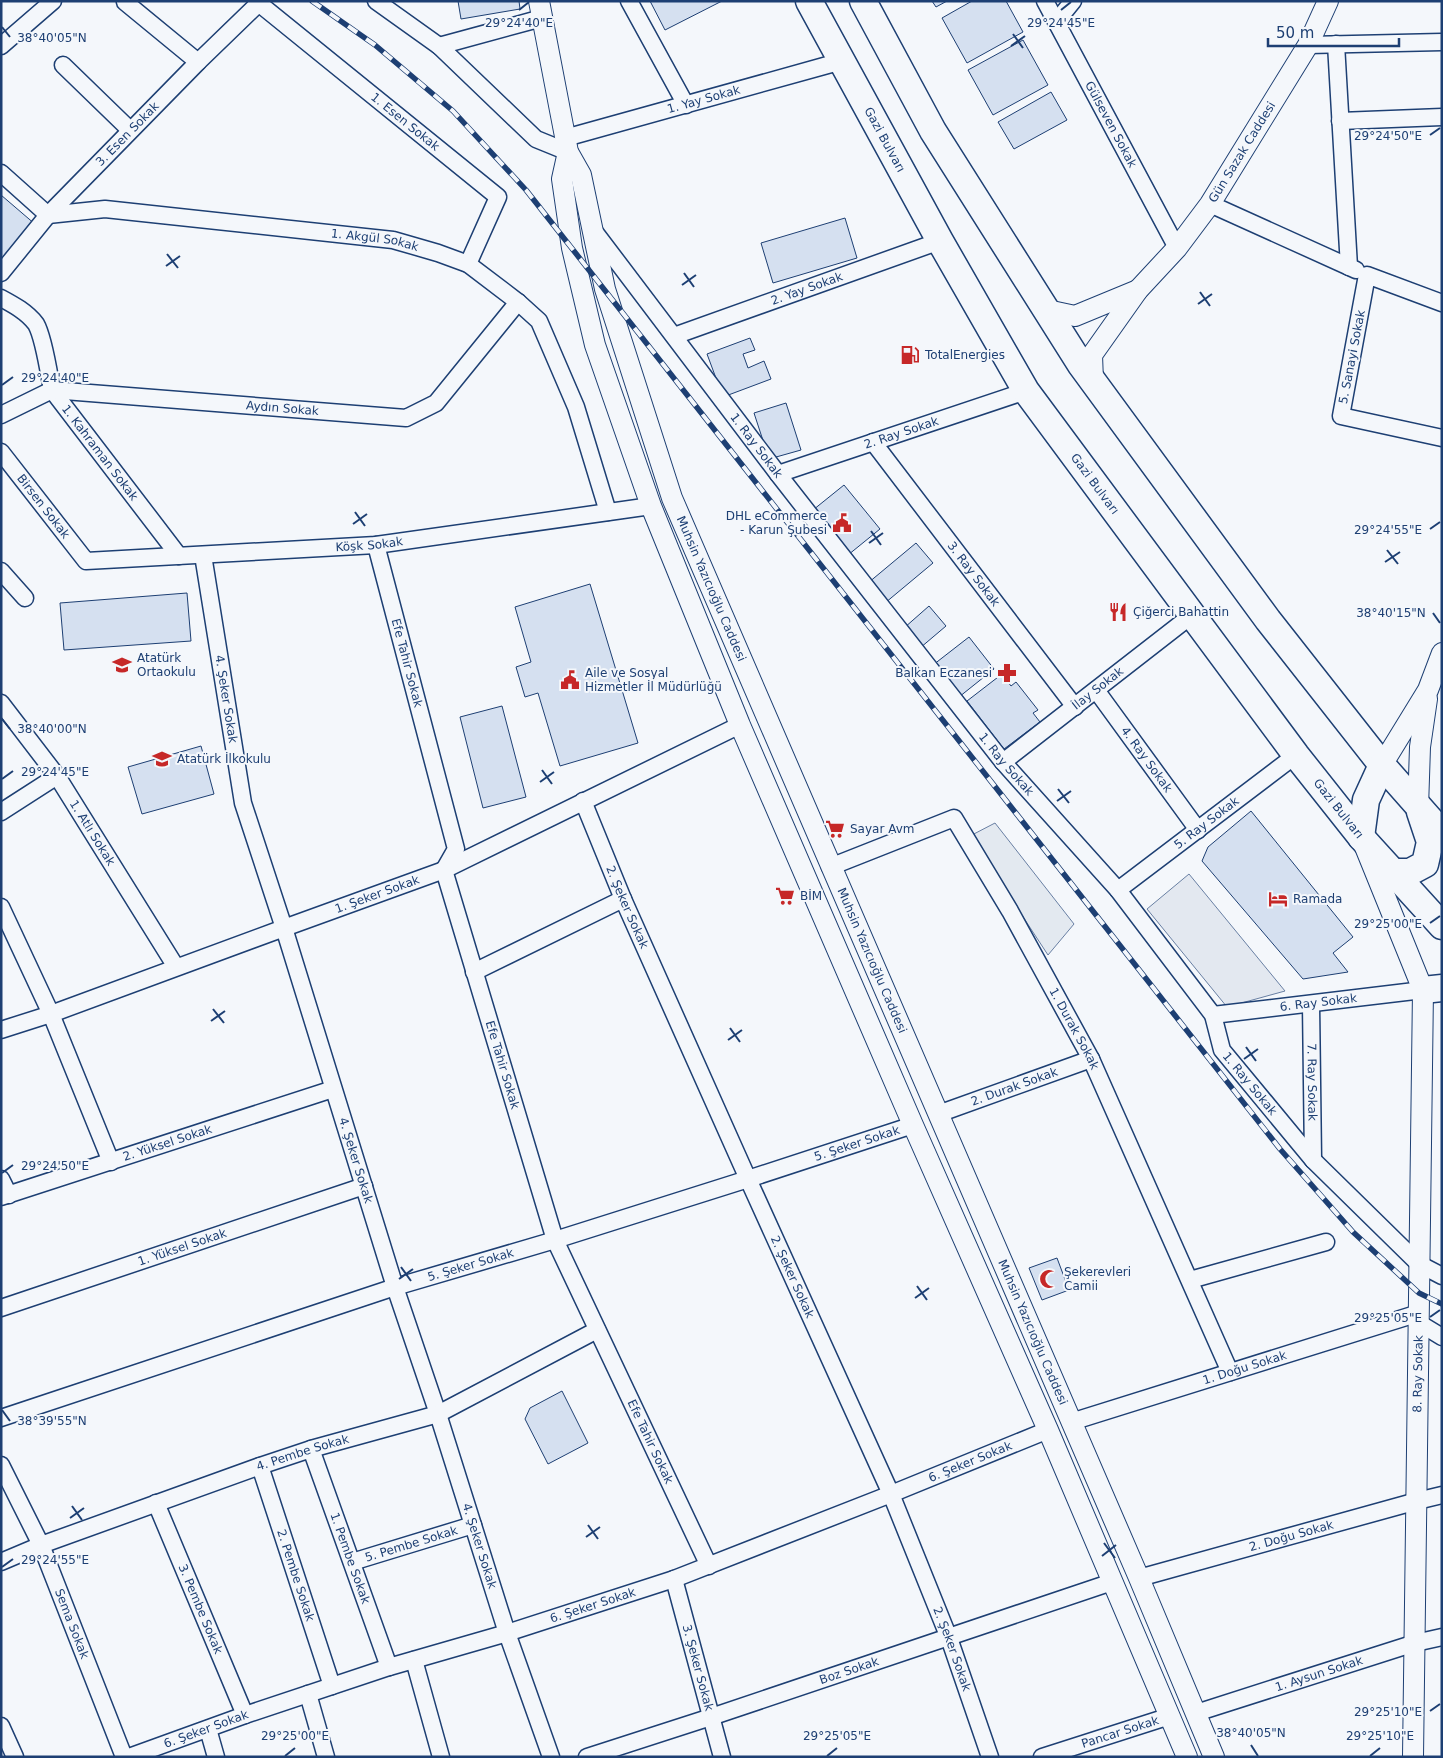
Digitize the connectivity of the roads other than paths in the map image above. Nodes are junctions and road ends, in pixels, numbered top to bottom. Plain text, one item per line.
1 (53, 1) edge
2 (376, 1) edge
3 (629, 1) edge
4 (809, 1) edge
5 (863, 1) edge
6 (1045, 1) edge
7 (1073, 1) edge
8 (1328, 1) edge
9 (125, 2) edge
10 (258, 2) edge
11 (540, 10) edge
12 (1056, 22) junction
13 (1442, 42) edge
14 (1336, 44) junction
15 (1308, 45) junction
16 (1, 46) edge
17 (439, 46) junction
18 (198, 62) junction
19 (842, 62) junction
20 (63, 65) dead end
21 (686, 105) junction
22 (1442, 117) edge
23 (1340, 121) junction
24 (130, 130) junction
25 (566, 145) junction
26 (1, 173) edge
27 (1210, 204) junction
28 (48, 215) junction
29 (591, 227) junction
30 (940, 241) junction
31 (1176, 248) junction
32 (468, 264) junction
33 (1349, 267) junction
34 (1, 273) edge
35 (1368, 275) junction
36 (1138, 290) junction
37 (1, 298) edge
38 (518, 302) junction
39 (1442, 303) edge
40 (1047, 310) junction
41 (674, 336) junction
42 (1092, 381) junction
43 (52, 390) junction
44 (1026, 391) junction
45 (1, 414) edge
46 (1442, 438) edge
47 (873, 442) junction
48 (1, 452) edge
49 (778, 474) junction
50 (672, 498) junction
51 (651, 506) junction
52 (608, 512) junction
53 (376, 545) junction
54 (203, 555) junction
55 (179, 556) junction
56 (86, 561) joint
57 (1, 571) edge
58 (25, 598) dead end
59 (1192, 615) junction
60 (1442, 653) edge
61 (1096, 690) junction
62 (1428, 690) junction
63 (1, 703) edge
64 (1075, 707) junction
65 (740, 725) junction
66 (1296, 755) junction
67 (1003, 762) junction
68 (1382, 766) junction
69 (57, 776) junction
70 (583, 802) junction
71 (1418, 808) junction
72 (1, 812) edge
73 (1198, 830) junction
74 (1442, 833) edge
75 (1361, 837) junction
76 (830, 867) junction
77 (444, 870) junction
78 (1392, 872) junction
79 (1118, 890) junction
80 (623, 899) junction
81 (1, 907) edge
82 (1442, 926) edge
83 (284, 928) junction
84 (176, 967) junction
85 (474, 972) junction
86 (1432, 989) edge
87 (1311, 1004) junction
88 (52, 1014) junction
89 (1214, 1015) junction
90 (1, 1030) edge
91 (1092, 1059) junction
92 (334, 1090) junction
93 (938, 1114) junction
94 (913, 1125) junction
95 (1313, 1160) junction
96 (111, 1162) junction
97 (1, 1179) edge
98 (748, 1179) junction
99 (364, 1186) junction
100 (5, 1196) edge
101 (555, 1240) junction
102 (1326, 1242) dead end
103 (1420, 1264) junction
104 (1442, 1276) edge
105 (1190, 1280) junction
106 (395, 1287) junction
107 (1, 1308) edge
108 (1419, 1318) junction
109 (597, 1330) junction
110 (1442, 1336) edge
111 (1230, 1372) junction
112 (438, 1414) junction
113 (1, 1418) edge
114 (1071, 1422) junction
115 (1048, 1430) junction
116 (311, 1449) junction
117 (1, 1466) edge
118 (260, 1466) junction
119 (891, 1494) junction
120 (1442, 1495) edge
121 (1416, 1501) junction
122 (156, 1503) junction
123 (473, 1525) junction
124 (41, 1545) junction
125 (1, 1562) edge
126 (352, 1562) junction
127 (709, 1566) junction
128 (1139, 1578) junction
129 (674, 1579) junction
130 (1112, 1582) junction
131 (507, 1633) junction
132 (1442, 1637) edge
133 (949, 1638) junction
134 (1415, 1643) junction
135 (414, 1660) junction
136 (389, 1667) junction
137 (332, 1686) junction
138 (308, 1694) junction
139 (1196, 1713) junction
140 (245, 1715) junction
141 (1170, 1716) junction
142 (711, 1717) junction
143 (1, 1726) edge
144 (208, 1729) junction
145 (15, 1757) edge
146 (124, 1757) edge
147 (129, 1757) edge
148 (216, 1757) edge
149 (326, 1757) edge
150 (442, 1757) edge
151 (551, 1757) edge
152 (587, 1757) edge
153 (722, 1757) edge
154 (990, 1757) edge
155 (1042, 1757) edge
156 (1188, 1757) edge
157 (1214, 1757) edge
158 (1414, 1757) edge

1 - 16 street
2 - 17 street
3 - 21 street
4 - 19 highway, Gazi Bulvarı
5 - 40 highway
6 - 12 street, Gülseven Sokak
7 - 12 street
8 - 15 street, Gün Sazak Caddesi
9 - 18 street
10 - 18 street, 3. Esen Sokak
10 - 32 street, 1. Esen Sokak
11 - 17 street
11 - 25 street, Muhsin Yazıcıoğlu Caddesi
12 - 31 street, Gülseven Sokak
13 - 14 street
14 - 15 street
14 - 23 street
15 - 27 street, Gün Sazak Caddesi
17 - 25 street
18 - 24 street, 3. Esen Sokak
19 - 21 street, 1. Yay Sokak
19 - 30 highway, Gazi Bulvarı
20 - 24 street
21 - 25 street, 1. Yay Sokak
22 - 23 street
23 - 33 street
24 - 28 street, 3. Esen Sokak
25 - 29 street, Muhsin Yazıcıoğlu Caddesi
25 - 51 street, Muhsin Yazıcıoğlu Caddesi
26 - 28 street
27 - 31 street, Gün Sazak Caddesi
27 - 33 street
28 - 32 street, 1. Akgül Sokak
28 - 34 street, 3. Esen Sokak
29 - 41 street, 1. Ray Sokak
29 - 50 street, Muhsin Yazıcıoğlu Caddesi
30 - 41 street, 2. Yay Sokak
30 - 44 highway, Gazi Bulvarı
31 - 36 street, Gün Sazak Caddesi
32 - 38 street, 1. Akgül Sokak
33 - 35 street
35 - 39 street
35 - 46 street, 5. Sanayi Sokak
36 - 40 street
36 - 42 street, Gün Sazak Caddesi
37 - 43 street, 1. Kahraman Sokak
38 - 43 street, Aydın Sokak
38 - 52 street, 1. Akgül Sokak
40 - 42 highway
41 - 49 street, 1. Ray Sokak
42 - 68 highway
43 - 45 street, Aydın Sokak
43 - 55 street, 1. Kahraman Sokak
44 - 47 street, 2. Ray Sokak
44 - 59 highway, Gazi Bulvarı
47 - 49 street, 2. Ray Sokak
47 - 64 street, 3. Ray Sokak
48 - 56 street, Birsen Sokak
49 - 67 street, 1. Ray Sokak
50 - 51 street
50 - 76 street, Muhsin Yazıcıoğlu Caddesi
51 - 52 street, Köşk Sokak
51 - 65 street, Muhsin Yazıcıoğlu Caddesi
52 - 53 street, Köşk Sokak
53 - 54 street, Köşk Sokak
53 - 77 street, Efe Tahir Sokak
54 - 55 street, Köşk Sokak
54 - 83 street, 4. Şeker Sokak
55 - 56 street, Köşk Sokak
57 - 58 street
59 - 61 street, İlay Sokak
59 - 66 highway, Gazi Bulvarı
60 - 62 street
61 - 64 street, İlay Sokak
61 - 73 street, 4. Ray Sokak
62 - 68 street
62 - 71 street
63 - 69 street, 1. Atlı Sokak
64 - 67 street, İlay Sokak
65 - 70 street, 1. Şeker Sokak
65 - 94 street, Muhsin Yazıcıoğlu Caddesi
66 - 73 street, 5. Ray Sokak
66 - 75 highway, Gazi Bulvarı
67 - 79 street, 1. Ray Sokak
68 - 71 highway
68 - 75 highway
69 - 72 street
69 - 84 street, 1. Atlı Sokak
70 - 77 street, 1. Şeker Sokak
70 - 80 street, 2. Şeker Sokak
71 - 74 highway
71 - 78 highway
73 - 79 street, 5. Ray Sokak
75 - 78 highway, Gazi Bulvarı
75 - 86 street
76 - 91 street, 1. Durak Sokak
76 - 93 street, Muhsin Yazıcıoğlu Caddesi
77 - 83 street, 1. Şeker Sokak
77 - 85 street, Efe Tahir Sokak
78 - 82 highway, Gazi Bulvarı
79 - 89 street, 1. Ray Sokak
80 - 85 street
80 - 98 street, 2. Şeker Sokak
81 - 88 street
83 - 84 street, 1. Şeker Sokak
83 - 92 street, 4. Şeker Sokak
84 - 88 street, 1. Şeker Sokak
85 - 101 street, Efe Tahir Sokak
86 - 87 street, 6. Ray Sokak
86 - 103 street, 8. Ray Sokak
87 - 89 street, 6. Ray Sokak
87 - 95 street, 7. Ray Sokak
88 - 90 street, 1. Şeker Sokak
88 - 96 street
89 - 95 street, 1. Ray Sokak
91 - 93 street, 2. Durak Sokak
91 - 105 street, 1. Durak Sokak
92 - 96 street, 2. Yüksel Sokak
92 - 99 street, 4. Şeker Sokak
93 - 114 street, Muhsin Yazıcıoğlu Caddesi
94 - 98 street, 5. Şeker Sokak
94 - 115 street, Muhsin Yazıcıoğlu Caddesi
95 - 103 street, 1. Ray Sokak
96 - 100 street, 2. Yüksel Sokak
97 - 100 street
98 - 101 street, 5. Şeker Sokak
98 - 119 street, 2. Şeker Sokak
99 - 106 street, 4. Şeker Sokak
99 - 107 street, 1. Yüksel Sokak
101 - 106 street, 5. Şeker Sokak
101 - 109 street, Efe Tahir Sokak
102 - 105 street
103 - 104 street, 1. Ray Sokak
103 - 108 street, 8. Ray Sokak
105 - 111 street, 1. Durak Sokak
106 - 112 street, 4. Şeker Sokak
106 - 113 street, 5. Şeker Sokak
108 - 110 street
108 - 111 street, 1. Doğu Sokak
108 - 121 street, 8. Ray Sokak
109 - 112 street, 4. Pembe Sokak
109 - 127 street, Efe Tahir Sokak
111 - 114 street, 1. Doğu Sokak
112 - 116 street, 4. Pembe Sokak
112 - 123 street, 4. Şeker Sokak
114 - 115 street
114 - 128 street, Muhsin Yazıcıoğlu Caddesi
115 - 119 street, 6. Şeker Sokak
115 - 130 street, Muhsin Yazıcıoğlu Caddesi
116 - 118 street, 4. Pembe Sokak
116 - 126 street, 1. Pembe Sokak
117 - 124 street, Sema Sokak
118 - 122 street, 4. Pembe Sokak
118 - 137 street, 2. Pembe Sokak
119 - 127 street, 6. Şeker Sokak
119 - 133 street, 2. Şeker Sokak
120 - 121 street, 2. Doğu Sokak
121 - 128 street, 2. Doğu Sokak
121 - 134 street, 8. Ray Sokak
122 - 124 street, 4. Pembe Sokak
122 - 140 street, 3. Pembe Sokak
123 - 126 street, 5. Pembe Sokak
123 - 131 street, 4. Şeker Sokak
124 - 125 street, 4. Pembe Sokak
124 - 146 street, Sema Sokak
126 - 136 street, 1. Pembe Sokak
127 - 129 street, 6. Şeker Sokak
128 - 139 street, Muhsin Yazıcıoğlu Caddesi
129 - 131 street, 6. Şeker Sokak
129 - 142 street, 3. Şeker Sokak
130 - 133 street, Boz Sokak
130 - 141 street, Muhsin Yazıcıoğlu Caddesi
131 - 135 street, 6. Şeker Sokak
131 - 151 street, 4. Şeker Sokak
132 - 134 street, 1. Aysun Sokak
133 - 142 street, Boz Sokak
133 - 154 street, 2. Şeker Sokak
134 - 139 street, 1. Aysun Sokak
134 - 158 street, 8. Ray Sokak
135 - 136 street, 6. Şeker Sokak
135 - 150 street
136 - 137 street, 6. Şeker Sokak
137 - 138 street, 6. Şeker Sokak
138 - 140 street, 6. Şeker Sokak
138 - 149 street
139 - 157 street, Muhsin Yazıcıoğlu Caddesi
140 - 144 street, 6. Şeker Sokak
141 - 155 street, Pancar Sokak
141 - 156 street, Muhsin Yazıcıoğlu Caddesi
142 - 152 street, Boz Sokak
142 - 153 street, 3. Şeker Sokak
143 - 145 street
144 - 147 street, 6. Şeker Sokak
144 - 148 street

